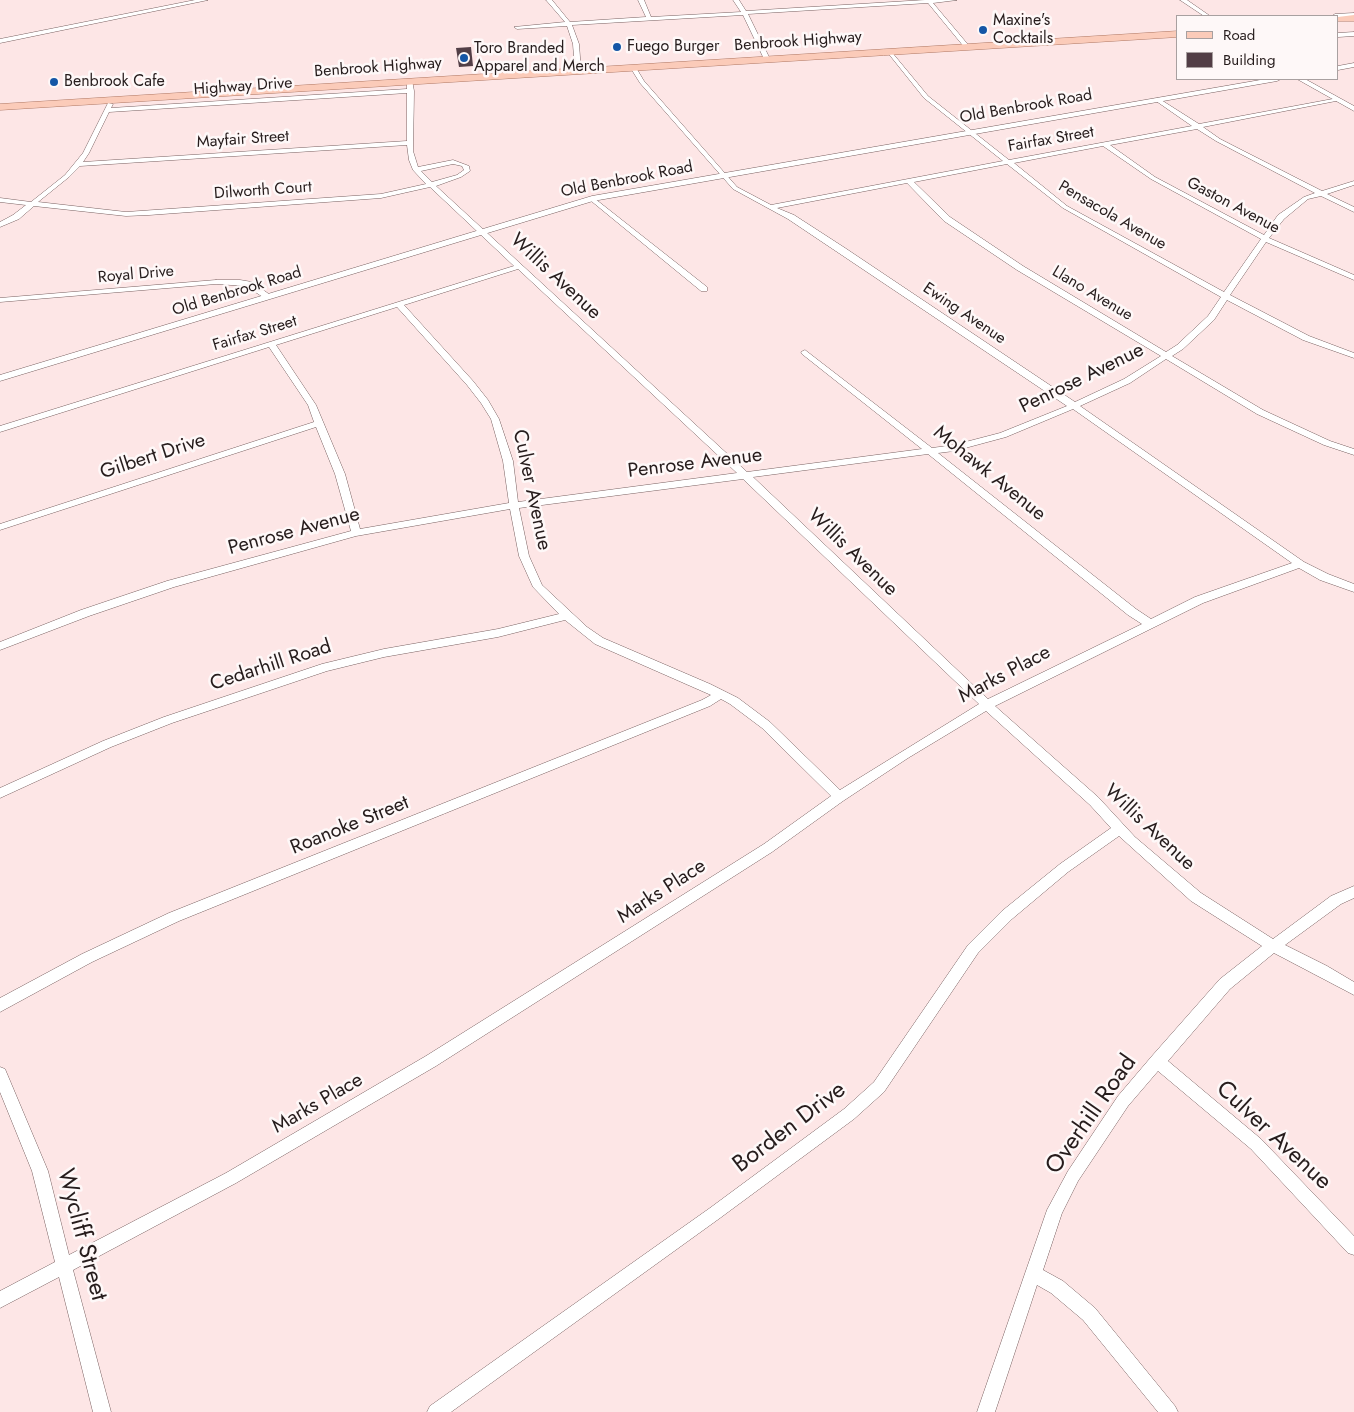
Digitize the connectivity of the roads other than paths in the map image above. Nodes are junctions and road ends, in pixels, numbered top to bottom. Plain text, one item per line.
1 (205, 0) edge
2 (550, 0) edge
3 (641, 0) edge
4 (736, 0) edge
5 (834, 0) edge
6 (954, 0) edge
7 (1183, 0) edge
8 (929, 1) edge
9 (838, 8) junction
10 (745, 13) junction
11 (1205, 15) edge
12 (1339, 16) edge
13 (1354, 16) edge
14 (649, 19) junction
15 (1339, 19) edge
16 (569, 24) junction
17 (1354, 26) edge
18 (518, 27) dead end
19 (1339, 27) edge
20 (1176, 34) edge
21 (1354, 34) edge
22 (1339, 35) edge
23 (0, 42) edge
24 (967, 47) junction
25 (890, 52) junction
26 (767, 59) junction
27 (1354, 65) edge
28 (633, 68) junction
29 (1339, 68) edge
30 (578, 71) junction
31 (1271, 80) edge
32 (1302, 80) edge
33 (410, 86) junction
34 (112, 100) junction
35 (1158, 100) junction
36 (1338, 100) junction
37 (0, 107) edge
38 (1354, 109) edge
39 (107, 110) junction
40 (1198, 128) junction
41 (970, 132) junction
42 (410, 143) junction
43 (1106, 145) junction
44 (1007, 163) junction
45 (78, 164) junction
46 (416, 170) junction
47 (724, 176) junction
48 (908, 180) junction
49 (1354, 183) edge
50 (431, 185) junction
51 (1319, 193) junction
52 (0, 200) edge
53 (592, 200) junction
54 (31, 204) junction
55 (769, 207) junction
56 (1354, 210) edge
57 (0, 225) edge
58 (482, 234) junction
59 (1266, 239) junction
60 (518, 266) junction
61 (1354, 278) edge
62 (704, 289) dead end
63 (1226, 296) junction
64 (269, 298) junction
65 (0, 300) edge
66 (398, 304) junction
67 (270, 344) junction
68 (805, 352) dead end
69 (1167, 356) junction
70 (1354, 356) edge
71 (0, 378) edge
72 (1074, 406) junction
73 (319, 423) junction
74 (0, 429) edge
75 (931, 451) junction
76 (1354, 452) edge
77 (746, 476) junction
78 (514, 505) junction
79 (0, 528) edge
80 (356, 533) junction
81 (1300, 564) junction
82 (1354, 588) edge
83 (566, 616) junction
84 (1150, 624) junction
85 (0, 646) edge
86 (721, 694) junction
87 (988, 706) junction
88 (0, 793) edge
89 (838, 797) junction
90 (1120, 829) junction
91 (1354, 892) edge
92 (1272, 946) junction
93 (1354, 989) edge
94 (0, 1005) edge
95 (1157, 1061) junction
96 (0, 1074) edge
97 (1354, 1247) edge
98 (65, 1265) junction
99 (1034, 1274) junction
100 (0, 1300) edge
101 (102, 1412) edge
102 (436, 1412) edge
103 (986, 1412) edge
104 (1169, 1412) edge

1 - 23 street
2 - 16 street
3 - 14 street
4 - 10 street
5 - 9 street
6 - 8 street
7 - 11 street
8 - 9 street
8 - 24 street
9 - 10 street
10 - 14 street
10 - 26 street
12 - 13 street
13 - 15 main road
14 - 16 street
16 - 18 street
16 - 30 street
17 - 19 main road
20 - 24 main road, Benbrook Highway
21 - 22 street
24 - 25 main road, Benbrook Highway
25 - 26 main road, Benbrook Highway
25 - 41 street, Pensacola Avenue
26 - 28 main road, Benbrook Highway
27 - 29 street
28 - 30 main road, Benbrook Highway
28 - 47 street, Ewing Avenue
30 - 33 main road, Benbrook Highway
31 - 35 street, Old Benbrook Road
32 - 36 street
33 - 34 main road, Benbrook Highway
33 - 39 street, Highway Drive
33 - 42 street
34 - 37 main road, Benbrook Highway
34 - 39 street
35 - 40 street
35 - 41 street, Old Benbrook Road
36 - 38 street
36 - 40 street, Fairfax Street
39 - 45 street
40 - 43 street, Fairfax Street
40 - 51 street
41 - 44 street, Pensacola Avenue
41 - 47 street, Old Benbrook Road
42 - 45 street, Mayfair Street
42 - 46 street
43 - 44 street, Fairfax Street
43 - 59 street, Gaston Avenue
44 - 48 street, Fairfax Street
44 - 63 street, Pensacola Avenue
45 - 54 street
46 - 50 street, Willis Avenue
46 - 50 street, Dilworth Court
47 - 53 street, Old Benbrook Road
47 - 55 street, Ewing Avenue
48 - 55 street, Fairfax Street
48 - 69 street, Llano Avenue
49 - 51 street, Penrose Avenue
50 - 54 street, Dilworth Court
50 - 58 street, Willis Avenue
51 - 56 street
51 - 59 street, Penrose Avenue
52 - 54 street, Dilworth Court
53 - 58 street, Old Benbrook Road
53 - 62 street
54 - 57 street
55 - 72 street, Ewing Avenue
58 - 60 street, Willis Avenue
58 - 64 street, Old Benbrook Road
59 - 61 street, Gaston Avenue
59 - 63 street, Penrose Avenue
60 - 66 street, Fairfax Street
60 - 77 street, Willis Avenue
63 - 69 street, Penrose Avenue
63 - 70 street, Pensacola Avenue
64 - 65 street, Royal Drive
64 - 71 street, Old Benbrook Road
66 - 67 street, Fairfax Street
66 - 78 street, Culver Avenue
67 - 73 street
67 - 74 street, Fairfax Street
68 - 75 street, Mohawk Avenue
69 - 72 street, Penrose Avenue
69 - 76 street, Llano Avenue
72 - 75 street, Penrose Avenue
72 - 81 street, Ewing Avenue
73 - 79 street, Gilbert Drive
73 - 80 street
75 - 77 street, Penrose Avenue
75 - 84 street, Mohawk Avenue
77 - 78 street, Penrose Avenue
77 - 87 street, Willis Avenue
78 - 80 street, Penrose Avenue
78 - 83 street, Culver Avenue
80 - 85 street, Penrose Avenue
81 - 82 street
81 - 84 street, Marks Place
83 - 86 street, Culver Avenue
83 - 88 street, Cedarhill Road
84 - 87 street, Marks Place
86 - 89 street, Culver Avenue
86 - 94 street, Roanoke Street
87 - 89 street, Marks Place
87 - 90 street, Willis Avenue
89 - 98 street, Marks Place
90 - 92 street, Willis Avenue
90 - 102 street, Borden Drive
91 - 92 street, Overhill Road
92 - 93 street, Willis Avenue
92 - 95 street, Overhill Road
95 - 97 street, Culver Avenue
95 - 99 street, Overhill Road
96 - 98 street, Wycliff Street
98 - 100 street, Marks Place
98 - 101 street, Wycliff Street
99 - 103 street, Overhill Road
99 - 104 street

